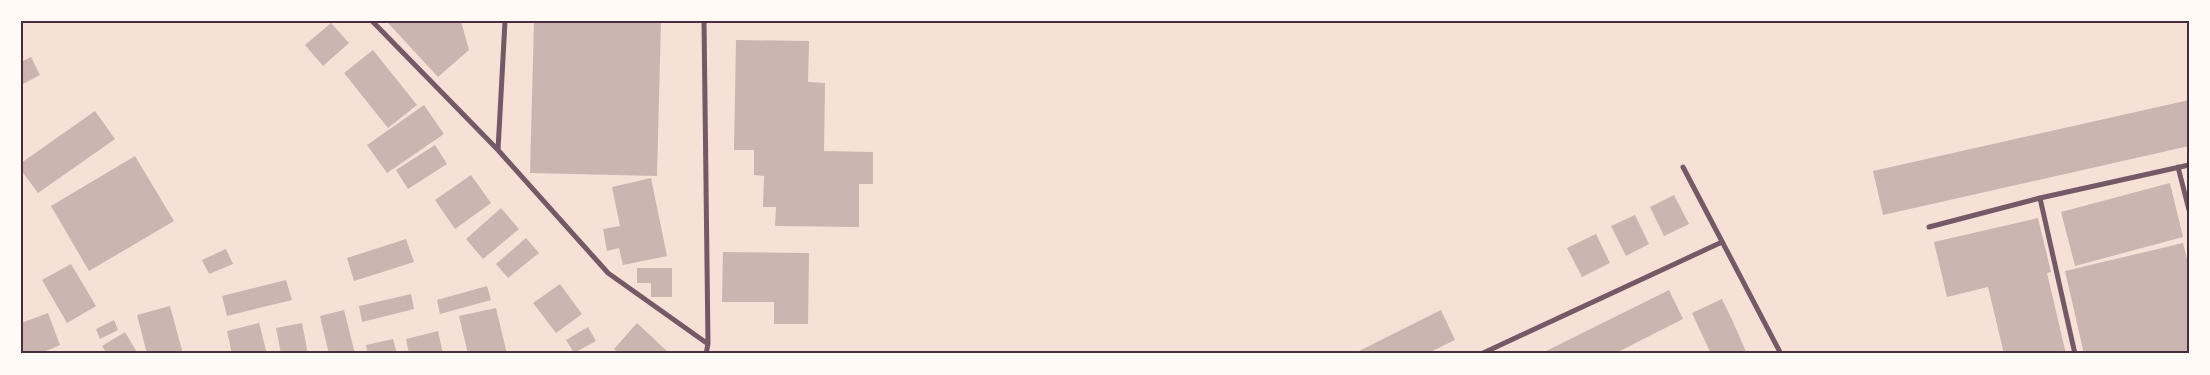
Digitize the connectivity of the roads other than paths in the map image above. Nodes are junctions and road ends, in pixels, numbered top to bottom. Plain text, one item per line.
1 (372, 21) edge
2 (505, 21) edge
3 (704, 21) edge
4 (498, 150) junction
5 (2189, 165) edge
6 (1683, 167) dead end
7 (2178, 167) junction
8 (2040, 198) junction
9 (2189, 210) edge
10 (1929, 228) dead end
11 (1722, 242) junction
12 (708, 344) junction
13 (706, 354) edge
14 (1481, 354) edge
15 (1781, 354) edge
16 (2075, 354) edge

1 - 4 street
2 - 4 street
3 - 12 street
4 - 12 street
5 - 7 street
6 - 11 street
7 - 8 street
7 - 9 street
8 - 10 street
8 - 16 street
11 - 14 street
11 - 15 street
12 - 13 street

